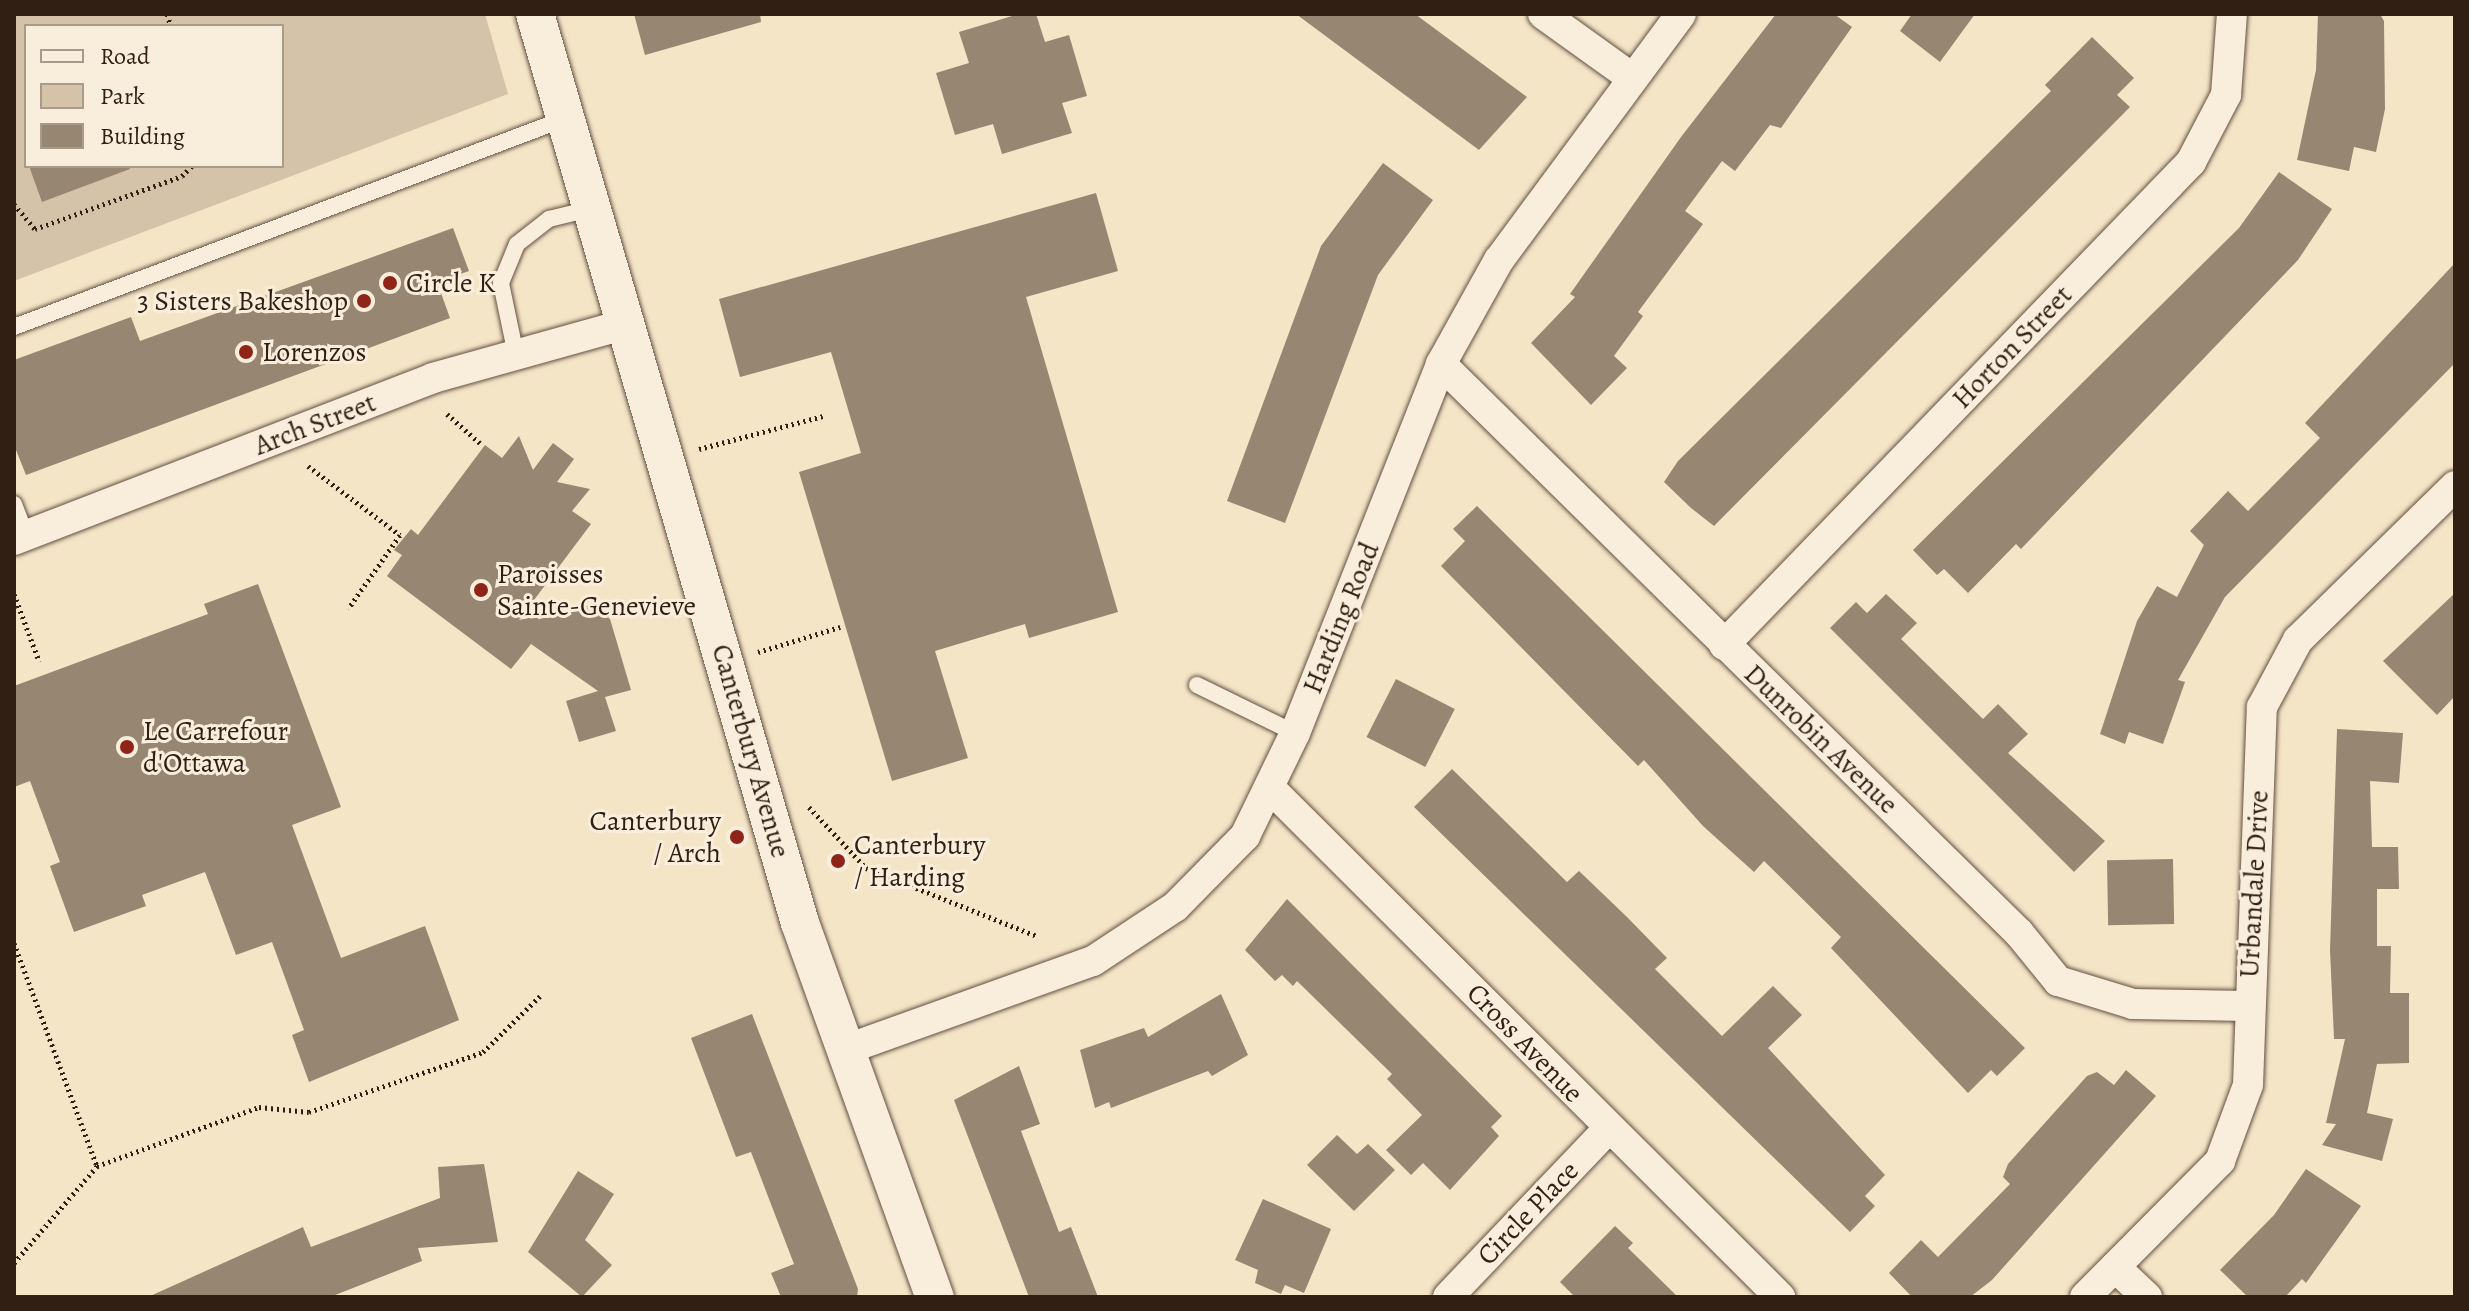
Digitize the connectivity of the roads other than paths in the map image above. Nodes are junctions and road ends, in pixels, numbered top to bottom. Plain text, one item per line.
1 (535, 14) edge
2 (1543, 14) edge
3 (1681, 14) edge
4 (2232, 14) edge
5 (1632, 78) junction
6 (564, 119) junction
7 (590, 209) junction
8 (623, 325) junction
9 (14, 327) edge
10 (516, 355) junction
11 (1441, 364) junction
12 (2455, 486) edge
13 (14, 504) edge
14 (20, 538) edge
15 (1724, 645) junction
16 (1197, 685) dead end
17 (1295, 733) junction
18 (1270, 788) junction
19 (2249, 1006) junction
20 (847, 1049) junction
21 (1608, 1129) junction
22 (2115, 1267) junction
23 (935, 1297) edge
24 (1448, 1297) edge
25 (1780, 1297) edge
26 (2085, 1297) edge
27 (2147, 1297) edge

1 - 6 street, Canterbury Avenue
2 - 5 street
3 - 5 street, Harding Road
4 - 15 street, Horton Street
5 - 11 street, Harding Road
6 - 7 street, Canterbury Avenue
6 - 9 lane
7 - 8 street, Canterbury Avenue
7 - 10 lane
8 - 10 street, Arch Street
8 - 20 street, Canterbury Avenue
10 - 14 street, Arch Street
11 - 15 street, Dunrobin Avenue
11 - 17 street, Harding Road
12 - 19 street, Urbandale Drive
13 - 14 lane
15 - 19 street, Dunrobin Avenue
16 - 17 lane
17 - 18 street, Harding Road
18 - 20 street, Harding Road
18 - 21 street, Cross Avenue
19 - 22 street, Urbandale Drive
20 - 23 street, Canterbury Avenue
21 - 24 street, Circle Place
21 - 25 street, Cross Avenue
22 - 26 street, Urbandale Drive
22 - 27 street

